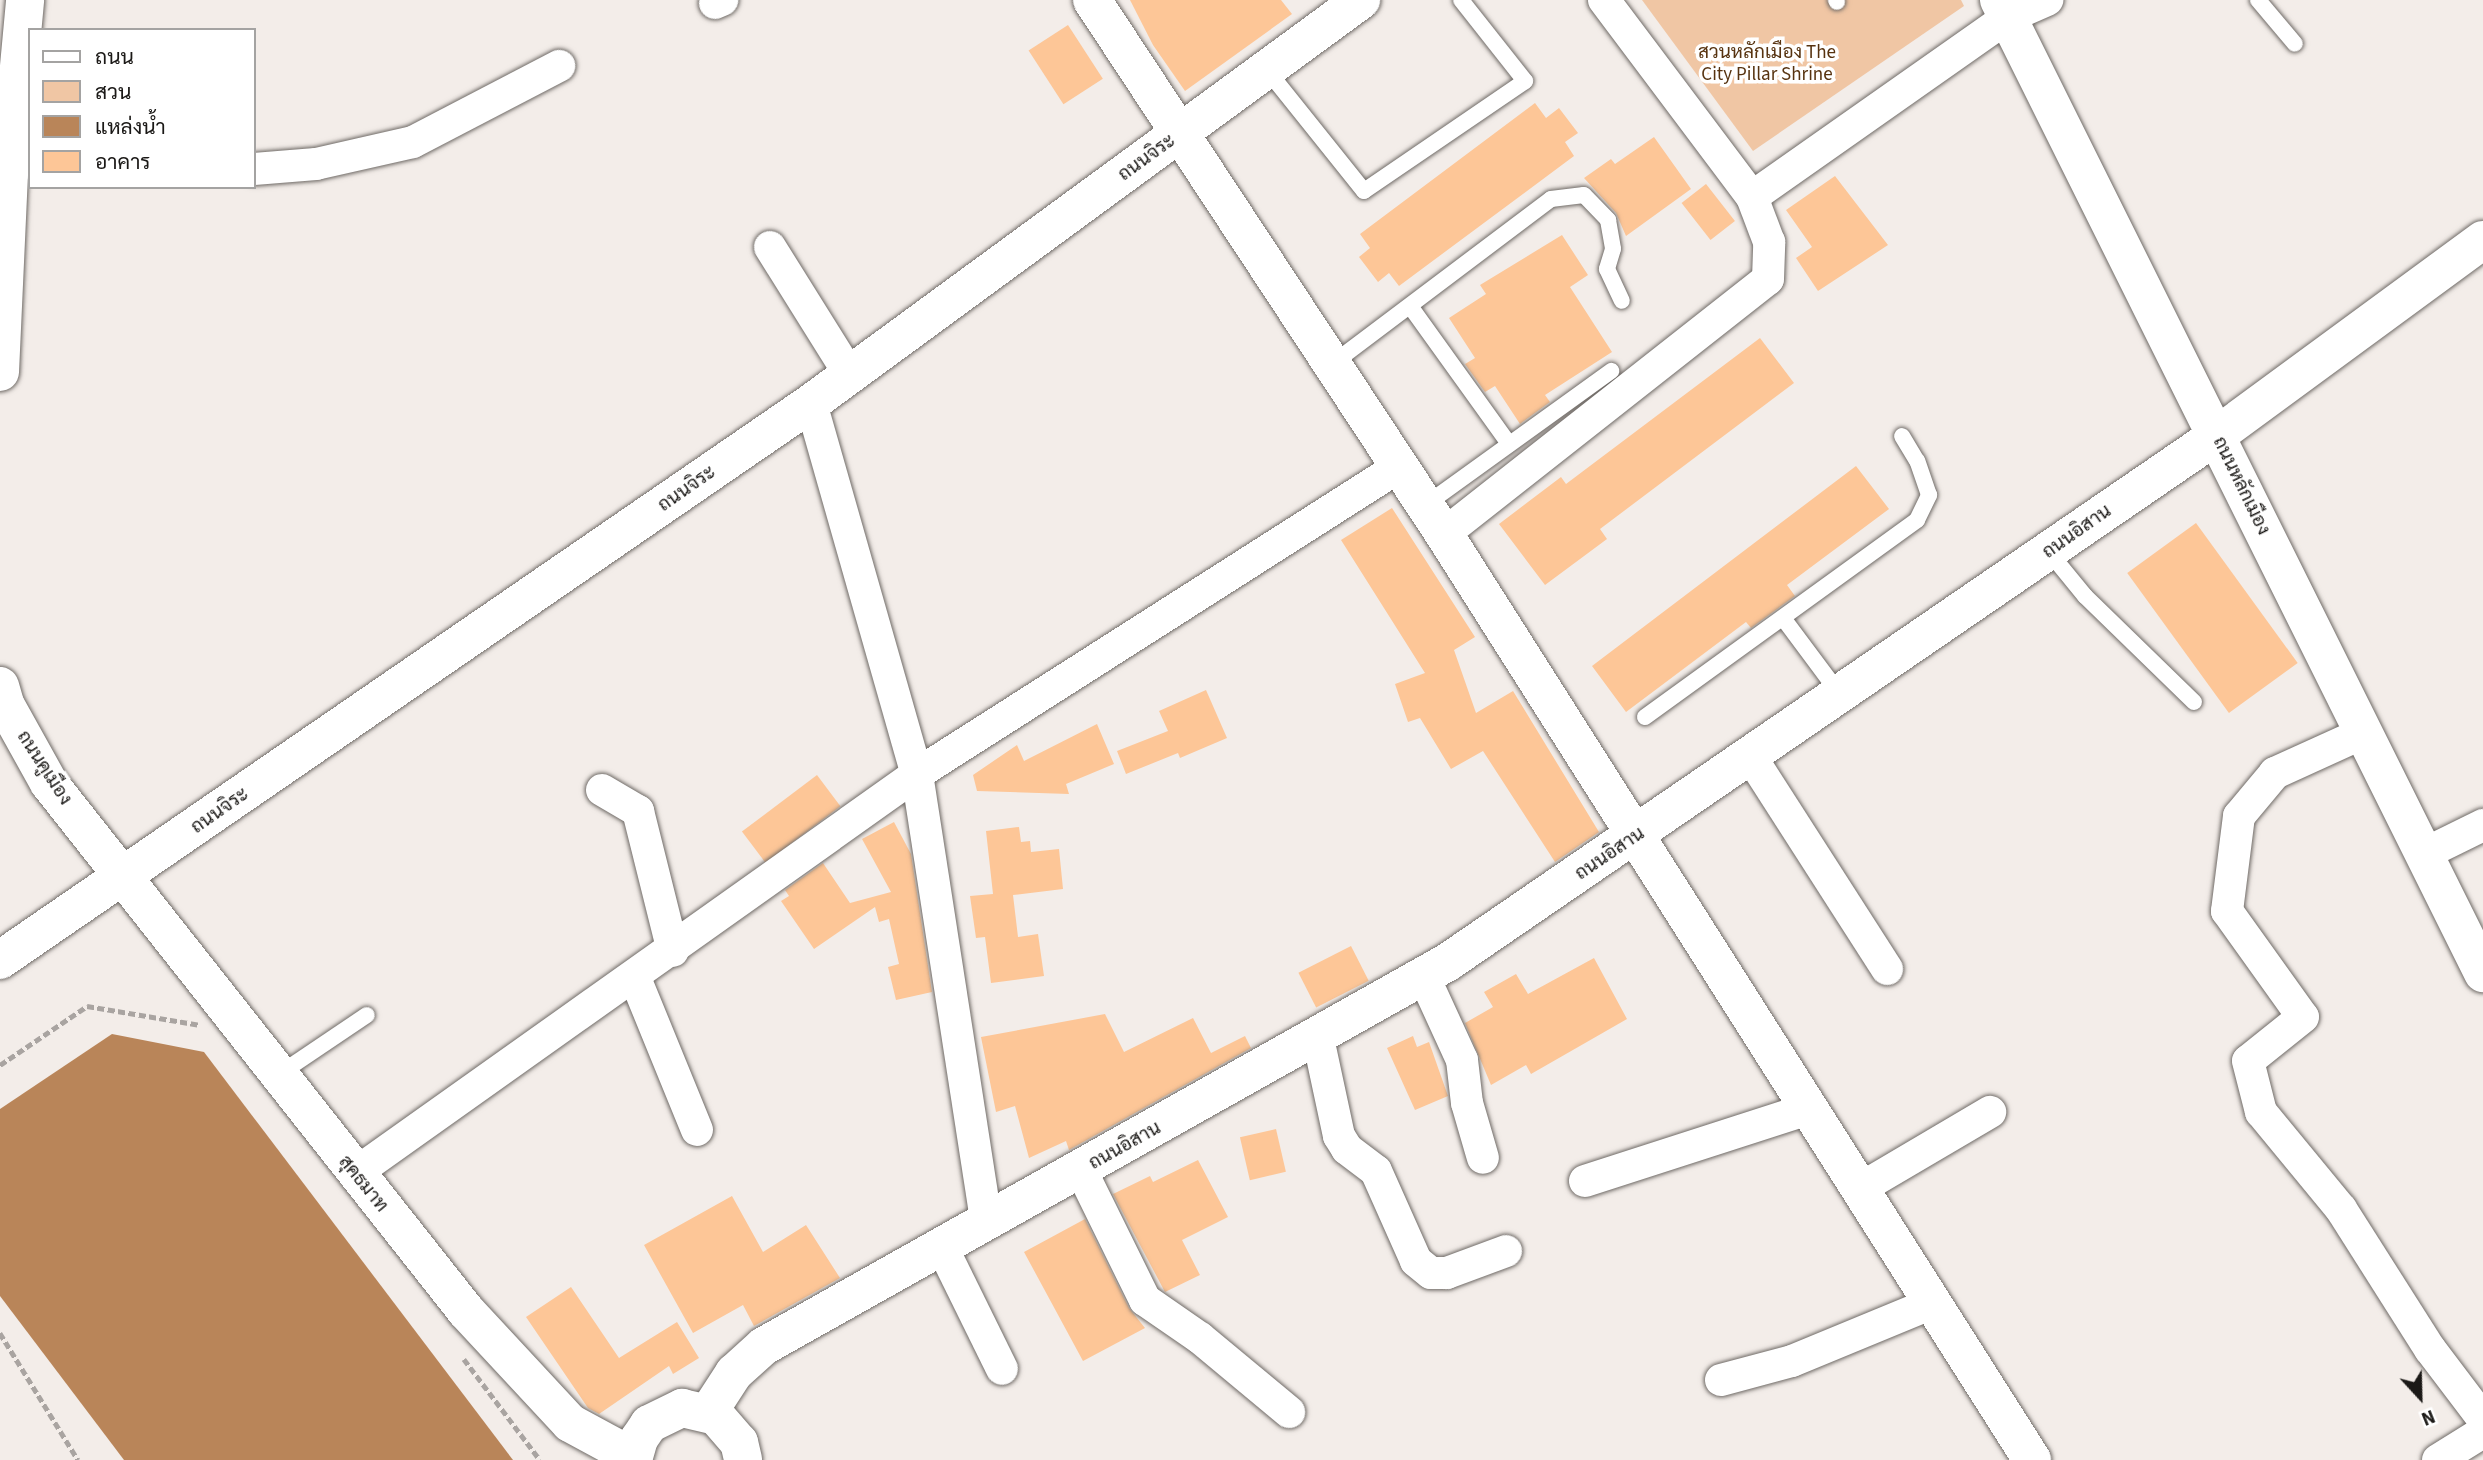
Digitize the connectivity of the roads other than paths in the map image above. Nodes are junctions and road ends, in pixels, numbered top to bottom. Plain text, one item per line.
1 (25, 0) edge
2 (1092, 0) edge
3 (1360, 0) edge
4 (1461, 0) edge
5 (1604, 0) edge
6 (2047, 0) edge
7 (2258, 0) edge
8 (2003, 8) edge
9 (2295, 44) dead end
10 (559, 66) dead end
11 (1267, 70) junction
12 (1180, 135) junction
13 (256, 169) edge
14 (19, 174) edge
15 (1752, 197) junction
16 (2483, 240) edge
17 (770, 247) dead end
18 (1622, 300) dead end
19 (1410, 306) junction
20 (1332, 364) junction
21 (1611, 371) dead end
22 (0, 372) edge
23 (850, 375) junction
24 (811, 403) junction
25 (1902, 436) dead end
26 (2216, 436) junction
27 (1509, 444) junction
28 (1397, 468) junction
29 (1434, 520) junction
30 (2049, 552) junction
31 (1783, 618) junction
32 (0, 686) edge
33 (1841, 695) junction
34 (2194, 702) dead end
35 (1645, 717) dead end
36 (2363, 733) junction
37 (1751, 757) junction
38 (917, 774) junction
39 (603, 790) dead end
40 (2483, 825) edge
41 (1636, 836) junction
42 (2424, 854) junction
43 (125, 877) junction
44 (673, 951) junction
45 (0, 960) edge
46 (1887, 969) dead end
47 (2483, 972) edge
48 (1424, 977) junction
49 (635, 978) junction
50 (367, 1015) dead end
51 (1318, 1038) junction
52 (278, 1075) junction
53 (1811, 1108) junction
54 (1990, 1112) dead end
55 (697, 1130) dead end
56 (1483, 1158) dead end
57 (1081, 1170) junction
58 (354, 1174) junction
59 (1585, 1181) dead end
60 (1861, 1188) junction
61 (986, 1219) junction
62 (941, 1245) junction
63 (1506, 1251) dead end
64 (1933, 1304) junction
65 (1002, 1369) dead end
66 (1721, 1380) dead end
67 (1289, 1412) dead end
68 (708, 1413) junction
69 (2483, 1419) edge
70 (2483, 1432) edge
71 (633, 1458) edge
72 (743, 1460) edge
73 (2032, 1460) edge
74 (2438, 1460) edge

1 - 14 street
2 - 12 street
3 - 11 street, ถนนจิระ
4 - 11 lane
5 - 15 street
6 - 8 street
7 - 9 lane
8 - 15 street
8 - 26 street, ถนนหลักเมือง
10 - 13 street
11 - 12 street, ถนนจิระ
12 - 20 street
12 - 23 street, ถนนจิระ
14 - 22 street
15 - 29 street
16 - 26 street, ถนนอิสาน
17 - 23 street
18 - 19 lane
19 - 20 lane
19 - 27 lane
20 - 28 street
21 - 27 lane
23 - 24 street, ถนนจิระ
24 - 38 street
24 - 43 street, ถนนจิระ
25 - 31 lane
26 - 30 street, ถนนอิสาน
26 - 36 street, ถนนหลักเมือง
27 - 29 lane
28 - 29 street
28 - 38 street
29 - 41 street
30 - 33 street, ถนนอิสาน
30 - 34 lane
31 - 33 lane
31 - 35 lane
32 - 43 street, ถนนคูเมือง
33 - 37 street, ถนนอิสาน
36 - 42 street, ถนนหลักเมือง
36 - 69 street
37 - 41 street, ถนนอิสาน
37 - 46 street
38 - 44 street
38 - 61 street
39 - 44 street
40 - 42 street
41 - 48 street, ถนนอิสาน
41 - 53 street
42 - 47 street, ถนนหลักเมือง
43 - 45 street, ถนนจิระ
43 - 52 street, สุคธมาท
44 - 49 street
48 - 51 street, ถนนอิสาน
48 - 56 street
49 - 55 street
49 - 58 street
50 - 52 lane
51 - 57 street, ถนนอิสาน
51 - 63 street
52 - 58 street, สุคธมาท
53 - 59 street
53 - 60 street
54 - 60 street
57 - 61 street, ถนนอิสาน
57 - 67 street
58 - 71 street, สุคธมาท
60 - 64 street
61 - 62 street, ถนนอิสาน
62 - 65 street
62 - 68 street, ถนนอิสาน
64 - 66 street
64 - 73 street
68 - 71 street
68 - 72 street
70 - 74 street

